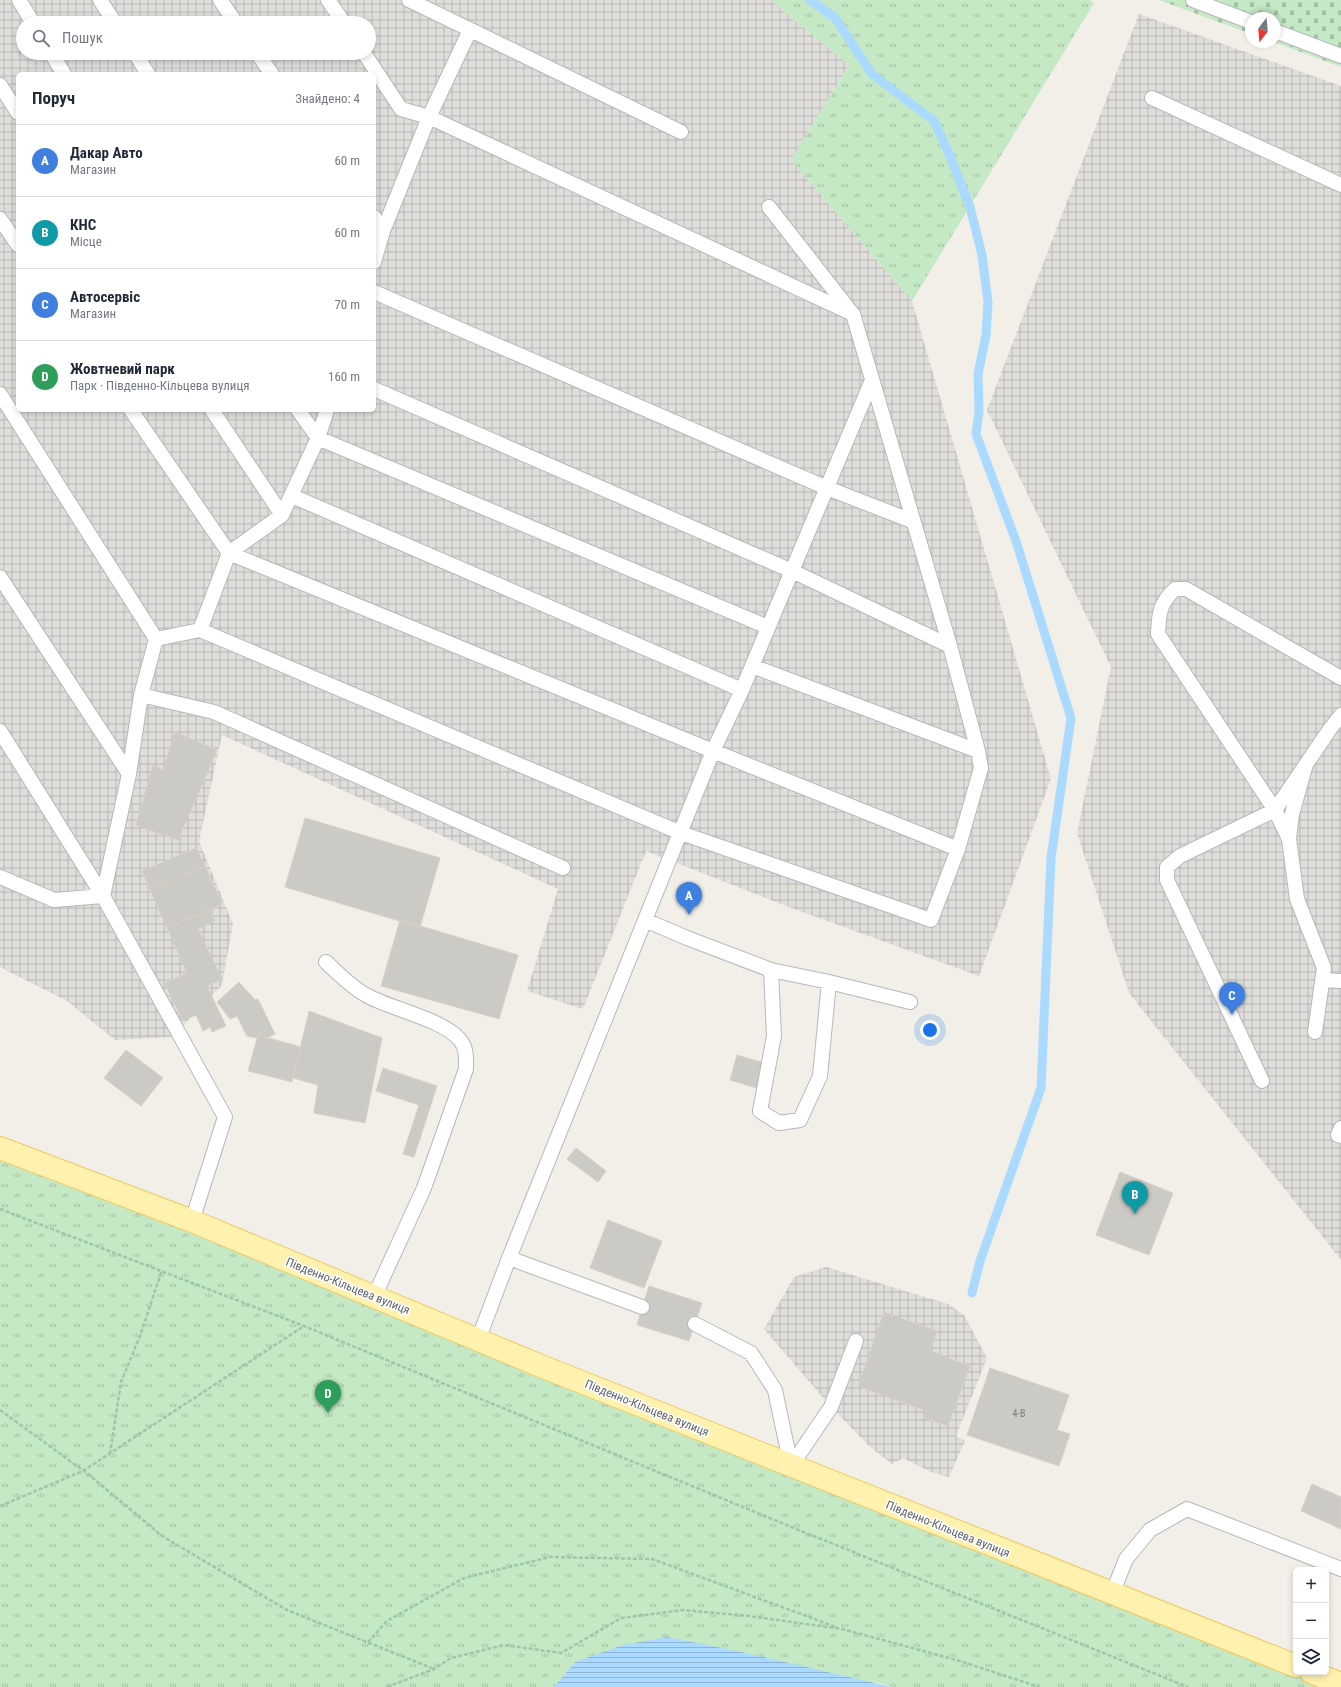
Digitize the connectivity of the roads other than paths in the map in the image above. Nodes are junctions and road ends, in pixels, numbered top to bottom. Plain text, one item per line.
1 (19, 0) edge
2 (100, 0) edge
3 (220, 0) edge
4 (328, 0) edge
5 (409, 0) edge
6 (1193, 0) edge
7 (29, 16) edge
8 (110, 16) edge
9 (231, 16) edge
10 (339, 16) edge
11 (1245, 20) edge
12 (470, 30) junction
13 (1281, 33) edge
14 (1341, 56) edge
15 (55, 60) edge
16 (139, 60) edge
17 (262, 60) edge
18 (369, 60) edge
19 (63, 72) edge
20 (147, 72) edge
21 (271, 72) edge
22 (0, 85) edge
23 (1152, 98) dead end
24 (16, 109) edge
25 (429, 117) junction
26 (681, 132) dead end
27 (1341, 186) edge
28 (769, 207) dead end
29 (0, 219) edge
30 (376, 221) edge
31 (383, 231) junction
32 (16, 242) edge
33 (376, 255) edge
34 (376, 293) edge
35 (852, 314) junction
36 (872, 380) junction
37 (376, 390) edge
38 (0, 394) edge
39 (132, 412) edge
40 (213, 412) edge
41 (299, 412) edge
42 (326, 412) edge
43 (318, 438) junction
44 (826, 488) junction
45 (292, 496) junction
46 (282, 515) junction
47 (912, 521) junction
48 (229, 553) junction
49 (792, 571) junction
50 (0, 577) edge
51 (768, 627) junction
52 (200, 630) junction
53 (156, 639) junction
54 (950, 646) junction
55 (752, 666) junction
56 (1341, 678) edge
57 (742, 690) junction
58 (142, 695) junction
59 (1341, 715) edge
60 (0, 731) edge
61 (713, 751) junction
62 (978, 751) junction
63 (1306, 764) junction
64 (130, 774) junction
65 (1275, 810) junction
66 (681, 833) junction
67 (1289, 839) junction
68 (958, 849) junction
69 (563, 868) dead end
70 (0, 877) edge
71 (103, 896) junction
72 (645, 920) junction
73 (326, 962) dead end
74 (771, 970) junction
75 (1322, 980) junction
76 (1341, 981) edge
77 (829, 982) junction
78 (910, 1002) dead end
79 (1316, 1032) dead end
80 (1262, 1081) dead end
81 (1341, 1128) edge
82 (1341, 1136) edge
83 (0, 1148) edge
84 (192, 1221) junction
85 (509, 1258) junction
86 (374, 1297) junction
87 (642, 1307) dead end
88 (695, 1324) dead end
89 (478, 1340) junction
90 (856, 1341) dead end
91 (791, 1466) junction
92 (1341, 1569) edge
93 (1112, 1594) junction
94 (1293, 1665) edge
95 (1318, 1675) edge
96 (1341, 1684) edge

1 - 7 lane
2 - 8 lane
3 - 9 lane
4 - 10 lane
5 - 12 lane
6 - 11 lane
12 - 25 lane
12 - 26 lane
13 - 14 lane
15 - 19 lane
16 - 20 lane
17 - 21 lane
18 - 25 lane
22 - 24 lane
23 - 27 lane
25 - 31 lane
25 - 35 lane
28 - 35 lane
29 - 32 lane
30 - 31 lane
31 - 33 lane
34 - 44 lane
35 - 36 lane
36 - 44 lane
36 - 47 lane
37 - 49 lane
38 - 53 lane
39 - 48 lane
40 - 46 lane
41 - 43 lane
42 - 43 lane
43 - 45 lane
43 - 51 lane
44 - 47 lane
44 - 49 lane
45 - 46 lane
45 - 57 lane
46 - 48 lane
47 - 54 lane
48 - 52 lane
48 - 61 lane
49 - 51 lane
49 - 54 lane
50 - 64 lane
51 - 55 lane
52 - 53 lane
52 - 66 lane
53 - 58 lane
54 - 62 lane
55 - 57 lane
55 - 62 lane
56 - 65 lane
57 - 61 lane
58 - 64 lane
58 - 69 lane
59 - 63 lane
60 - 71 lane
61 - 66 lane
61 - 68 lane
62 - 68 lane
63 - 65 lane
63 - 67 lane
64 - 71 lane
65 - 67 lane
65 - 80 lane
66 - 68 lane
66 - 72 lane
67 - 75 lane
70 - 71 lane
71 - 84 lane
72 - 74 lane
72 - 85 lane
73 - 86 lane
74 - 77 lane
74 - 77 lane
75 - 76 lane
75 - 79 lane
77 - 78 lane
81 - 82 lane
83 - 84 main road, Південно-Кільцева вулиця
84 - 86 main road, Південно-Кільцева вулиця
85 - 87 lane
85 - 89 lane
86 - 89 main road, Південно-Кільцева вулиця
88 - 91 lane
89 - 91 main road, Південно-Кільцева вулиця
90 - 91 lane
91 - 93 main road, Південно-Кільцева вулиця
92 - 93 lane
93 - 94 main road, Південно-Кільцева вулиця
95 - 96 main road

